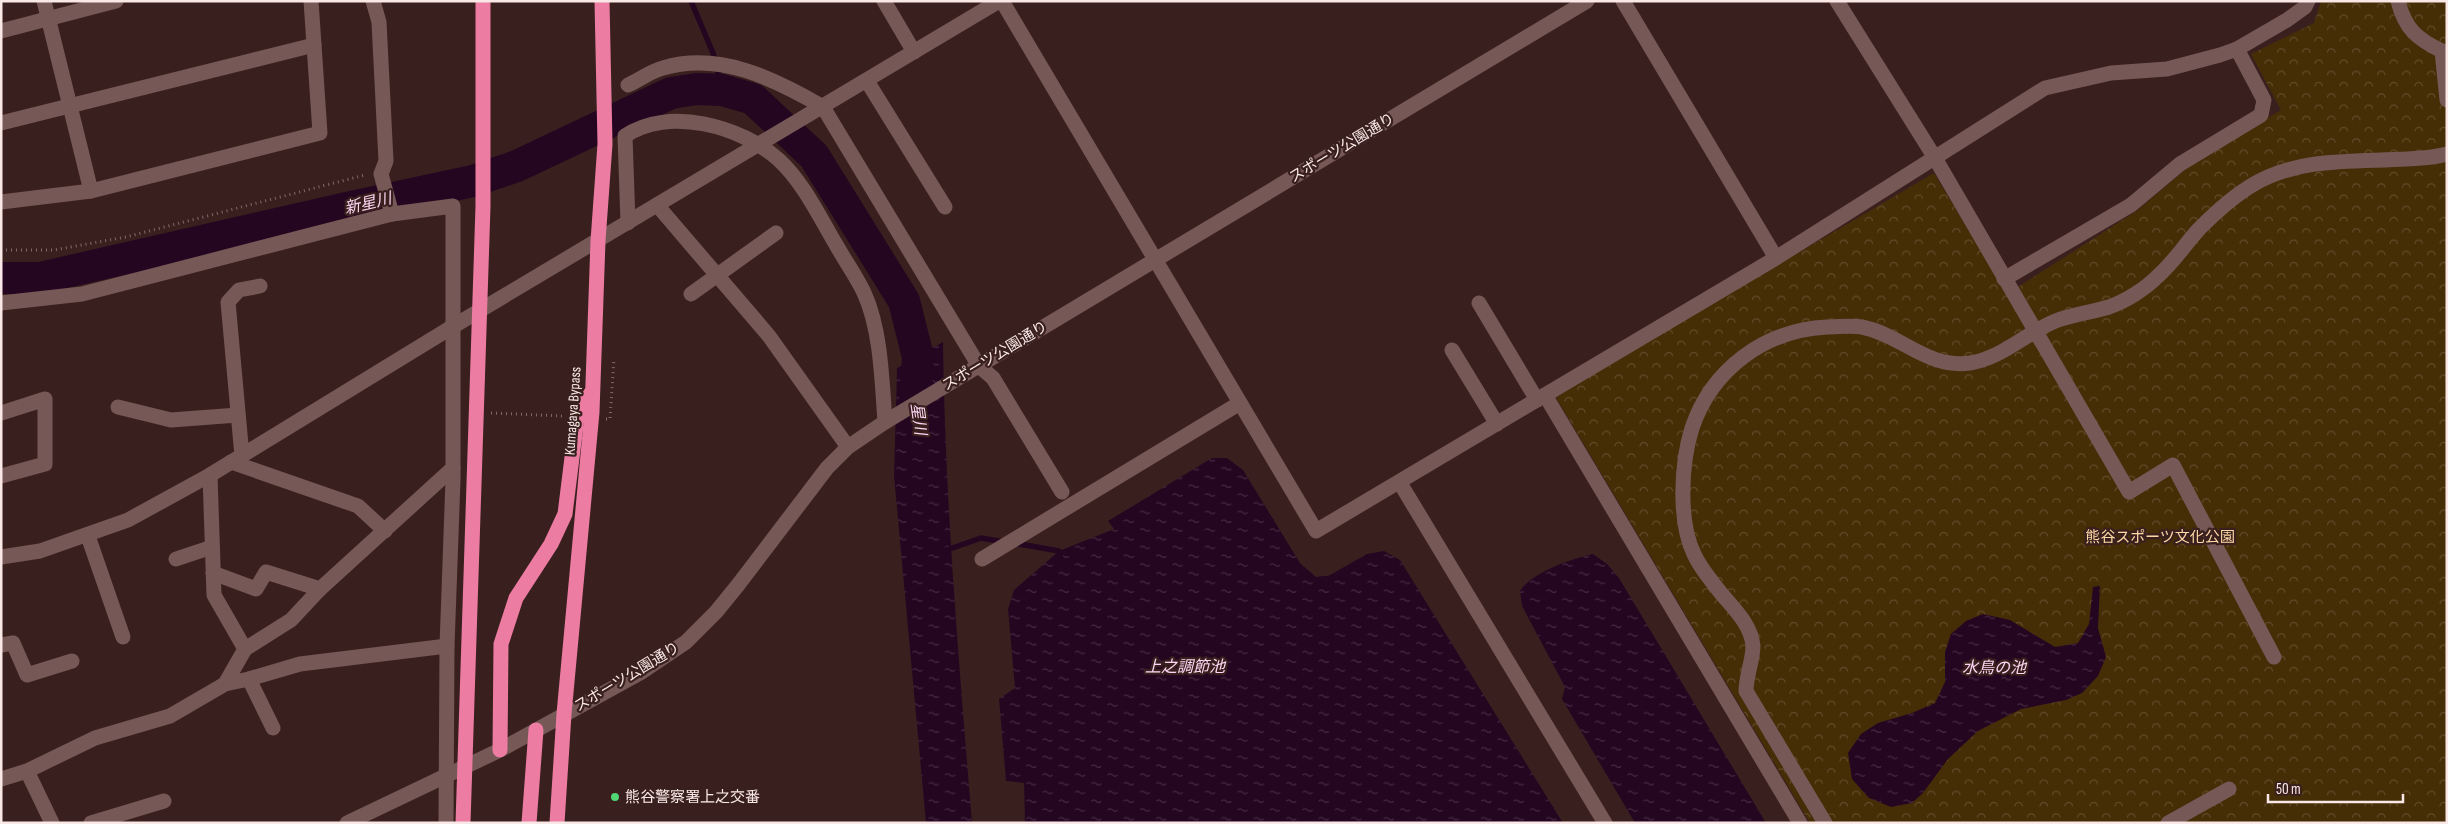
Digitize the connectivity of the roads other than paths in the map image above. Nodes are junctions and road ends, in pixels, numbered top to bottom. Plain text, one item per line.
1 (44, 1) edge
2 (116, 1) edge
3 (312, 1) edge
4 (373, 1) edge
5 (483, 1) edge
6 (602, 1) edge
7 (884, 1) edge
8 (1000, 1) edge
9 (1587, 1) edge
10 (1623, 1) edge
11 (1837, 1) edge
12 (2308, 1) edge
13 (2398, 1) edge
14 (48, 19) junction
15 (1, 31) edge
16 (314, 45) junction
17 (2237, 49) junction
18 (2444, 51) edge
19 (914, 52) junction
20 (866, 81) junction
21 (628, 85) dead end
22 (2447, 100) edge
23 (70, 106) junction
24 (822, 107) junction
25 (1, 123) edge
26 (756, 145) junction
27 (2447, 154) edge
28 (1935, 158) junction
29 (91, 191) junction
30 (1, 202) edge
31 (657, 205) junction
32 (945, 207) dead end
33 (392, 214) junction
34 (628, 223) junction
35 (776, 233) dead end
36 (598, 241) junction
37 (1776, 258) junction
38 (1154, 260) junction
39 (717, 275) junction
40 (2004, 279) junction
41 (260, 286) dead end
42 (691, 294) dead end
43 (1478, 302) dead end
44 (1, 303) edge
45 (480, 311) junction
46 (452, 327) junction
47 (2035, 332) junction
48 (1452, 350) dead end
49 (974, 370) junction
50 (592, 392) junction
51 (1541, 398) junction
52 (1240, 403) junction
53 (118, 407) dead end
54 (1, 412) edge
55 (238, 415) junction
56 (885, 422) junction
57 (1497, 424) junction
58 (848, 447) junction
59 (236, 459) junction
60 (453, 468) junction
61 (210, 475) junction
62 (1, 476) edge
63 (1400, 483) junction
64 (1062, 492) dead end
65 (385, 531) junction
66 (88, 536) junction
67 (212, 547) junction
68 (1, 557) edge
69 (176, 559) dead end
70 (982, 559) dead end
71 (213, 573) junction
72 (320, 589) junction
73 (123, 637) dead end
74 (1, 645) edge
75 (447, 646) junction
76 (245, 649) junction
77 (2274, 656) dead end
78 (72, 661) dead end
79 (249, 679) junction
80 (225, 684) junction
81 (564, 714) junction
82 (273, 728) dead end
83 (536, 730) junction
84 (500, 750) junction
85 (464, 767) junction
86 (27, 770) junction
87 (448, 776) junction
88 (1, 778) edge
89 (2229, 789) dead end
90 (164, 801) dead end
91 (52, 823) edge
92 (91, 823) edge
93 (347, 823) edge
94 (446, 823) edge
95 (464, 823) edge
96 (529, 823) edge
97 (557, 823) edge
98 (1605, 823) edge
99 (1800, 823) edge
100 (1825, 823) edge
101 (2168, 823) edge

1 - 14 street
2 - 14 street
3 - 16 street
4 - 33 street
5 - 45 highway
6 - 36 highway, Kumagaya Bypass
7 - 19 street
8 - 19 street
8 - 38 street
9 - 38 street, スポーツ公園通り
10 - 37 street
11 - 28 street
12 - 17 street
13 - 18 street
14 - 15 street
14 - 23 street
16 - 23 street
16 - 29 street
17 - 28 street
17 - 40 street
18 - 22 street
19 - 20 street
20 - 24 street
20 - 32 street
21 - 24 street
23 - 25 street
23 - 29 street
24 - 26 street
24 - 49 street
26 - 31 street
26 - 34 street
26 - 56 street
27 - 47 street
28 - 37 street
28 - 40 street
29 - 30 street
31 - 34 street
31 - 39 street
33 - 44 street
33 - 46 street
34 - 36 street
35 - 39 street
36 - 45 street
36 - 50 highway, Kumagaya Bypass
37 - 51 street
38 - 49 street, スポーツ公園通り
38 - 52 street
39 - 42 street
39 - 58 street
40 - 47 street
41 - 55 street
43 - 51 street
45 - 46 street
45 - 85 highway
46 - 59 street
46 - 60 street
47 - 77 street
47 - 100 street
48 - 57 street
49 - 56 street, スポーツ公園通り
49 - 64 street
50 - 81 highway, Kumagaya Bypass
50 - 84 highway
51 - 57 street
51 - 99 street
52 - 63 street
52 - 70 street
53 - 55 street
54 - 62 street
55 - 59 street
56 - 58 street, スポーツ公園通り
57 - 63 street
58 - 81 street, スポーツ公園通り
59 - 61 street
59 - 65 street
60 - 65 street
60 - 75 street
61 - 66 street
61 - 67 street
63 - 98 street
65 - 72 street
66 - 68 street
66 - 73 street
67 - 69 street
67 - 71 street
71 - 72 street
71 - 76 street
72 - 76 street
74 - 78 street
75 - 79 street
75 - 87 street
76 - 80 street
79 - 80 street
79 - 82 street
80 - 86 street
81 - 83 street, スポーツ公園通り
81 - 97 highway, Kumagaya Bypass
83 - 84 street, スポーツ公園通り
83 - 96 highway
84 - 85 street, スポーツ公園通り
85 - 87 street, スポーツ公園通り
85 - 95 highway
86 - 88 street
86 - 91 street
87 - 93 street, スポーツ公園通り
87 - 94 street
89 - 101 street
90 - 92 street

